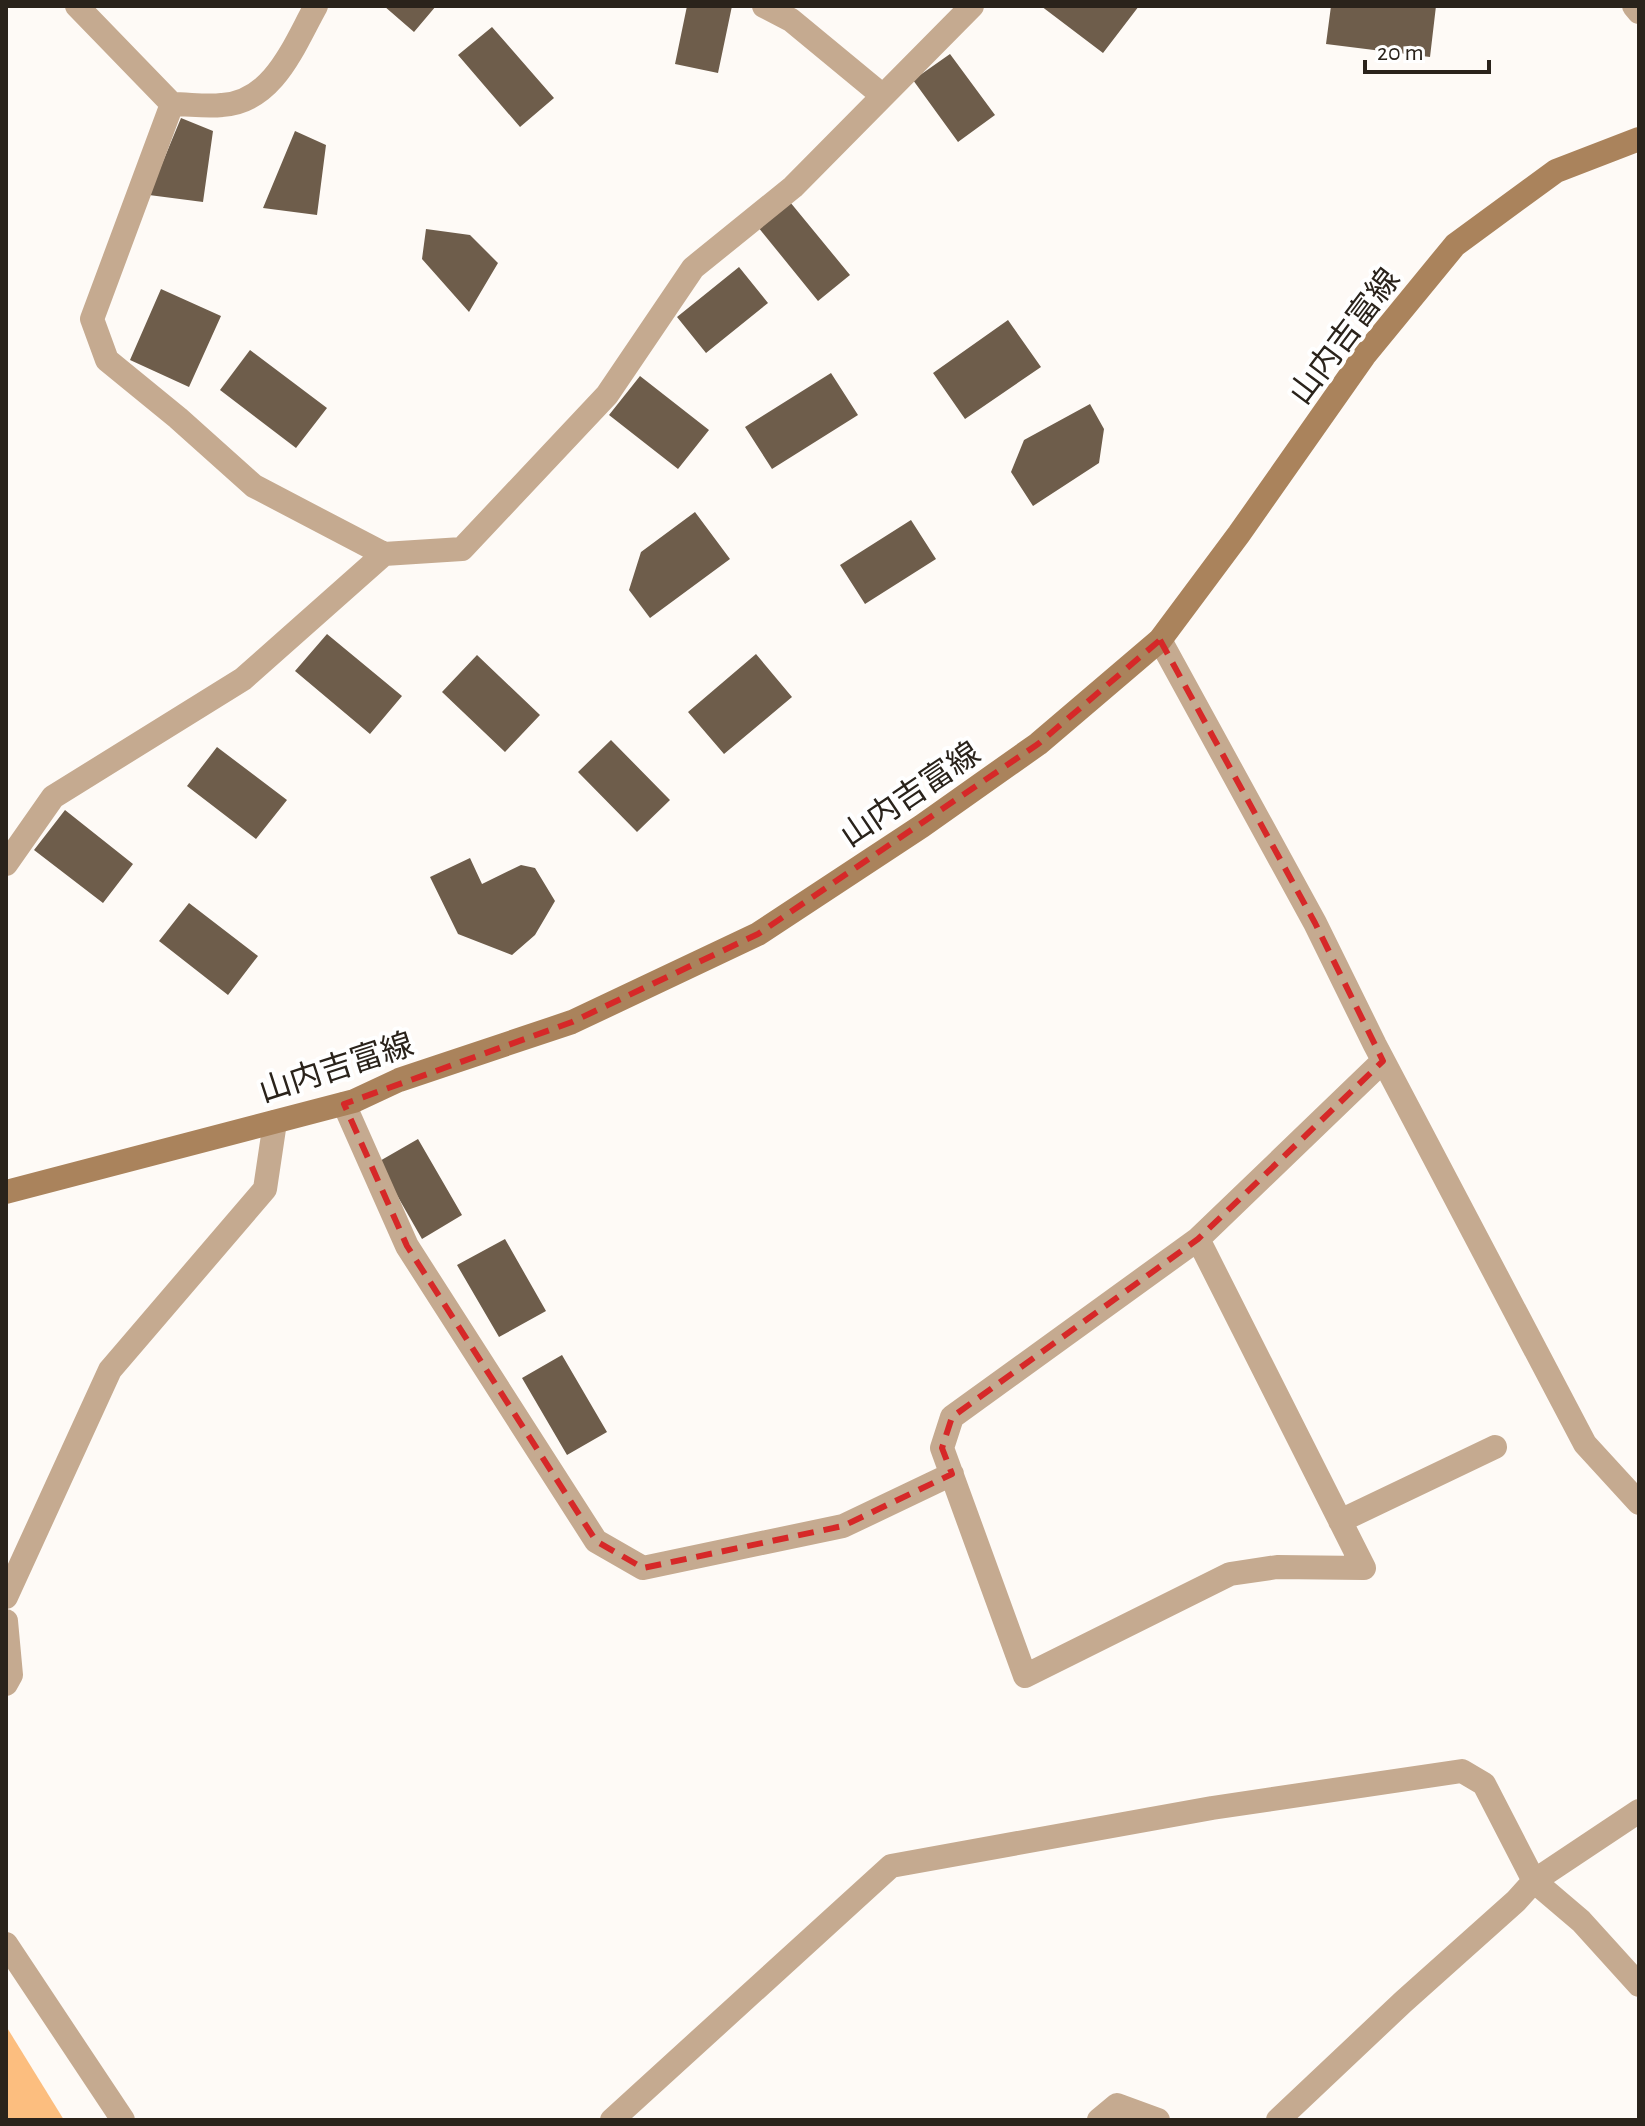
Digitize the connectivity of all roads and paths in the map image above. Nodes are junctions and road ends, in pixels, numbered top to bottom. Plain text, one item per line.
1 (77, 6) edge
2 (316, 6) edge
3 (764, 6) edge
4 (972, 6) edge
5 (1634, 6) edge
6 (1639, 12) edge
7 (883, 96) junction
8 (172, 104) junction
9 (1639, 139) edge
10 (384, 554) junction
11 (1160, 640) junction
12 (6, 864) edge
13 (1383, 1061) junction
14 (344, 1104) junction
15 (275, 1122) junction
16 (6, 1192) edge
17 (1198, 1239) junction
18 (1495, 1447) dead end
19 (952, 1474) junction
20 (1639, 1503) edge
21 (1340, 1521) junction
22 (6, 1597) edge
23 (6, 1621) edge
24 (6, 1684) edge
25 (1639, 1811) edge
26 (1534, 1881) junction
27 (6, 1944) edge
28 (1639, 1985) edge
29 (123, 2120) edge
30 (612, 2120) edge
31 (1099, 2120) edge
32 (1158, 2120) edge
33 (1278, 2120) edge

1 - 8 street
2 - 8 street
3 - 7 street
4 - 7 street
5 - 6 street
7 - 10 street
8 - 10 street
9 - 11 main road, 山内吉富線
10 - 12 street
11 - 13 street
11 - 14 main road, 山内吉富線
13 - 17 street
13 - 20 street
14 - 15 main road, 山内吉富線
14 - 19 street
15 - 16 main road, 山内吉富線
15 - 22 street
17 - 19 street
17 - 21 street
18 - 21 street
19 - 21 street
23 - 24 street
25 - 26 street
26 - 28 street
26 - 30 street
26 - 33 street
27 - 29 street
31 - 32 street

